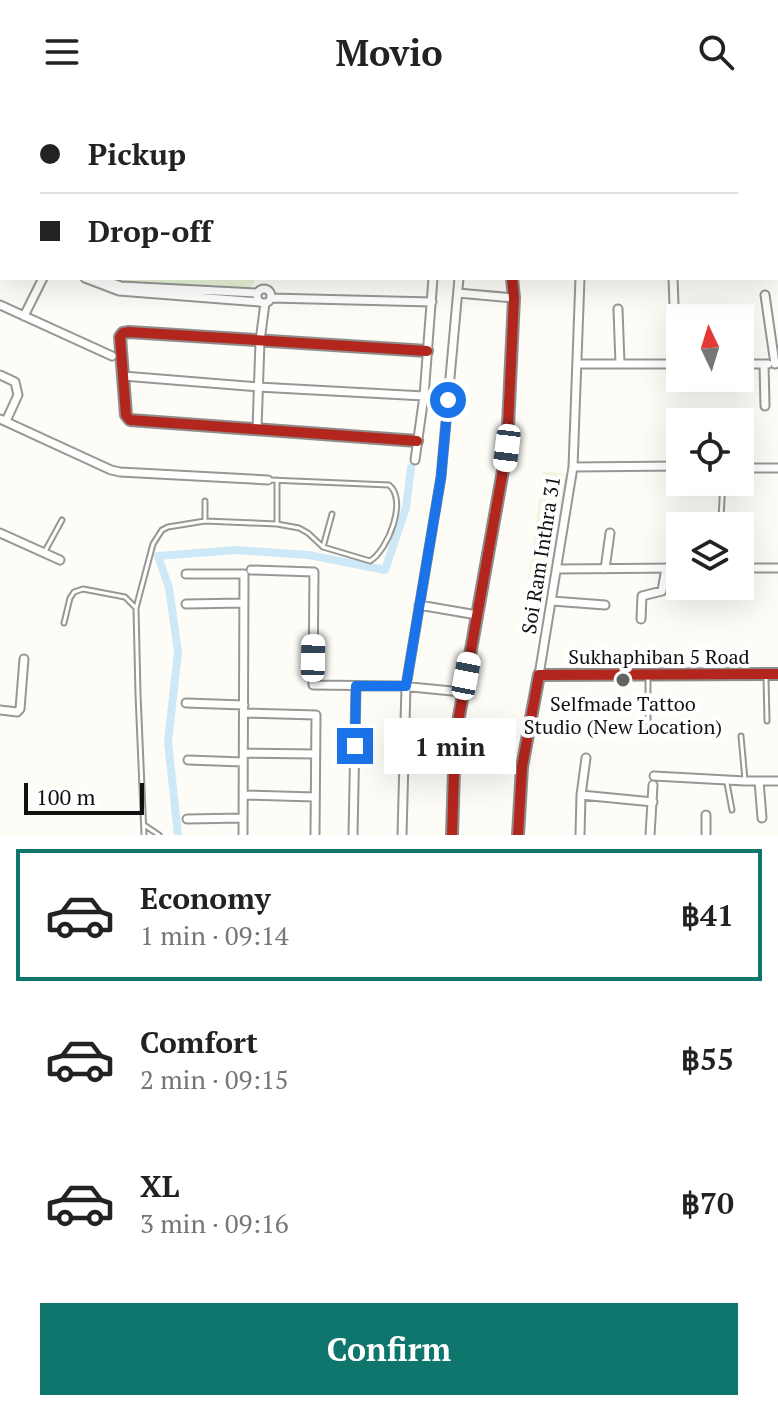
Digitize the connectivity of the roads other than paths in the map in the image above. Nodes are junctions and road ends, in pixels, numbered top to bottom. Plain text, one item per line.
1 (42, 280) edge
2 (90, 280) edge
3 (104, 280) edge
4 (263, 280) edge
5 (433, 280) edge
6 (459, 280) edge
7 (512, 280) edge
8 (580, 280) edge
9 (673, 280) edge
10 (260, 291) junction
11 (458, 293) junction
12 (765, 295) dead end
13 (514, 298) junction
14 (265, 301) junction
15 (432, 302) junction
16 (674, 304) edge
17 (0, 305) edge
18 (618, 309) dead end
19 (24, 316) junction
20 (260, 341) junction
21 (427, 351) junction
22 (112, 356) dead end
23 (578, 364) junction
24 (620, 364) junction
25 (666, 364) edge
26 (754, 364) edge
27 (764, 364) junction
28 (776, 364) edge
29 (0, 375) edge
30 (123, 376) junction
31 (258, 387) junction
32 (424, 396) junction
33 (765, 406) dead end
34 (3, 420) edge
35 (257, 429) junction
36 (417, 441) junction
37 (415, 460) dead end
38 (666, 466) edge
39 (573, 467) junction
40 (754, 468) edge
41 (778, 468) edge
42 (273, 480) junction
43 (205, 501) dead end
44 (332, 514) dead end
45 (62, 520) dead end
46 (205, 521) junction
47 (277, 524) junction
48 (0, 533) edge
49 (610, 533) dead end
50 (323, 547) junction
51 (44, 553) junction
52 (60, 560) dead end
53 (666, 568) joint
54 (754, 568) edge
55 (778, 568) edge
56 (557, 569) junction
57 (605, 569) junction
58 (251, 570) dead end
59 (186, 574) dead end
60 (552, 601) junction
61 (244, 603) junction
62 (186, 604) dead end
63 (419, 605) junction
64 (605, 605) dead end
65 (136, 608) junction
66 (477, 615) junction
67 (641, 619) dead end
68 (64, 623) dead end
69 (24, 659) dead end
70 (778, 674) edge
71 (539, 675) junction
72 (766, 675) junction
73 (648, 676) junction
74 (356, 686) junction
75 (406, 686) junction
76 (462, 692) junction
77 (186, 703) dead end
78 (244, 709) junction
79 (0, 710) edge
80 (767, 721) dead end
81 (648, 728) dead end
82 (741, 736) dead end
83 (315, 754) junction
84 (243, 757) junction
85 (586, 758) dead end
86 (188, 760) dead end
87 (726, 779) junction
88 (745, 781) junction
89 (759, 781) junction
90 (778, 781) edge
91 (243, 795) junction
92 (581, 795) junction
93 (315, 797) junction
94 (653, 802) junction
95 (732, 810) dead end
96 (706, 815) dead end
97 (243, 818) junction
98 (762, 818) dead end
99 (187, 819) dead end
100 (144, 825) junction
101 (144, 835) edge
102 (159, 835) edge
103 (243, 835) edge
104 (315, 835) edge
105 (353, 835) edge
106 (402, 835) edge
107 (452, 835) edge
108 (518, 835) edge
109 (580, 835) edge
110 (650, 835) edge
111 (706, 835) edge

1 - 19 street
2 - 14 street
3 - 10 street
4 - 10 street
5 - 15 street
6 - 11 street
7 - 13 street
8 - 23 street, Soi Ram Inthra 31
9 - 16 street
10 - 14 street
10 - 14 street
11 - 13 street
11 - 63 street
12 - 28 street
13 - 66 street
14 - 15 street
14 - 20 street
15 - 21 street
17 - 19 street
18 - 24 street
19 - 22 street
20 - 21 street
20 - 30 street
20 - 31 street
21 - 32 street
23 - 24 street
23 - 39 street, Soi Ram Inthra 31
24 - 25 street
26 - 27 street
27 - 28 street
27 - 33 street
29 - 34 street
30 - 31 street
30 - 35 street
31 - 32 street
31 - 35 street
32 - 36 street
34 - 42 street
35 - 36 street
36 - 37 street
38 - 39 street
39 - 56 street, Soi Ram Inthra 31
40 - 41 street
42 - 47 lane
42 - 50 lane
43 - 46 lane
44 - 50 lane
45 - 51 lane
46 - 47 lane
46 - 65 lane
47 - 50 lane
48 - 51 street
49 - 57 street
51 - 52 street
53 - 57 street
53 - 67 street
54 - 55 street
56 - 57 street
56 - 60 street, Soi Ram Inthra 31
58 - 74 street
59 - 61 street
60 - 64 street
60 - 71 street, Soi Ram Inthra 31
61 - 62 street
61 - 78 street
63 - 66 street
63 - 75 street
65 - 68 lane
65 - 100 lane
66 - 76 street
69 - 79 street
70 - 72 street, Sukhaphiban 5 Road
71 - 73 street, Sukhaphiban 5 Road
71 - 108 street, Soi Ram Inthra 31
72 - 73 street, Sukhaphiban 5 Road
72 - 80 lane
73 - 81 lane
74 - 75 street
74 - 105 street
75 - 76 street
75 - 106 street
76 - 107 street
77 - 78 street
78 - 83 street
78 - 84 street
82 - 88 lane
83 - 84 street
83 - 93 street
84 - 86 street
84 - 91 street
85 - 92 street
87 - 88 street
87 - 94 street
87 - 95 lane
88 - 89 street
89 - 90 street
89 - 98 street
91 - 93 street
91 - 97 street
92 - 94 street
92 - 109 street
93 - 104 street
94 - 110 street
96 - 111 street
97 - 99 street
97 - 103 street
100 - 101 lane
100 - 102 lane

